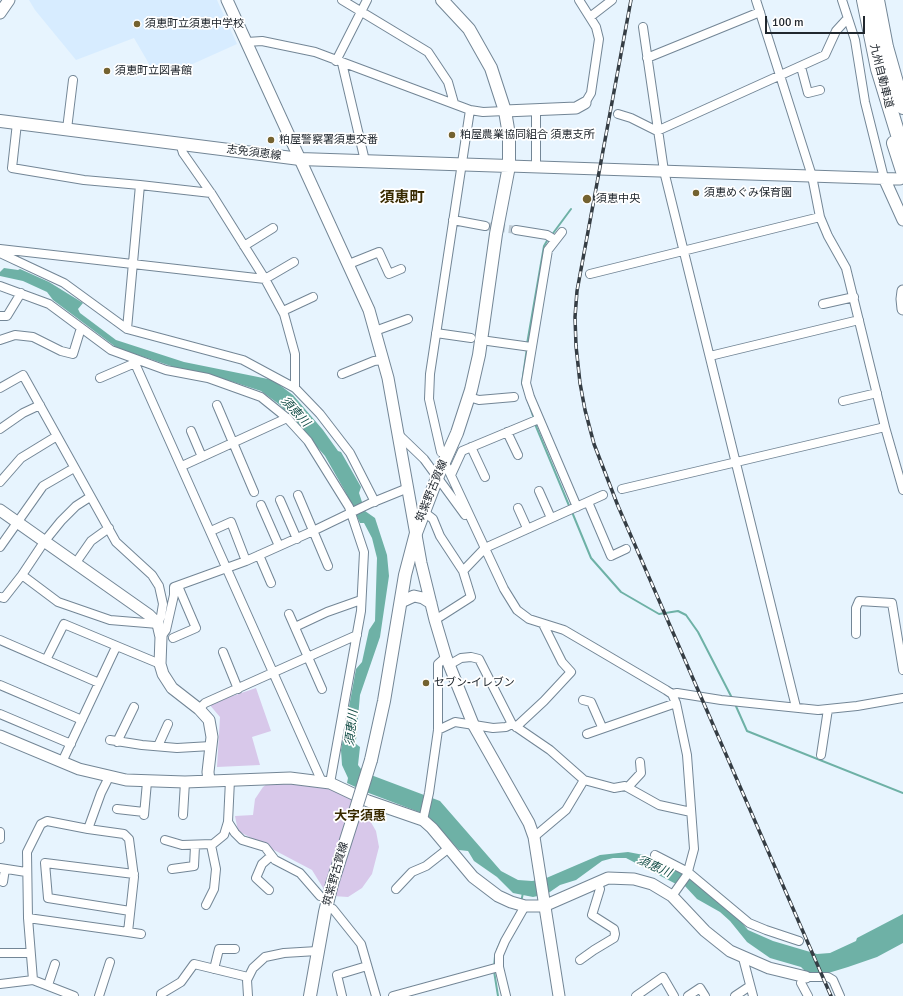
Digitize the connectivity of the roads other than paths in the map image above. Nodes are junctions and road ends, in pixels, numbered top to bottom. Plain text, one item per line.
1 (9, 0) edge
2 (227, 0) edge
3 (342, 0) edge
4 (368, 0) edge
5 (443, 0) edge
6 (579, 0) edge
7 (612, 0) edge
8 (756, 0) edge
9 (842, 0) edge
10 (864, 0) edge
11 (877, 0) edge
12 (360, 11) junction
13 (760, 12) junction
14 (0, 13) edge
15 (590, 16) junction
16 (847, 20) junction
17 (643, 27) dead end
18 (247, 42) junction
19 (886, 47) junction
20 (647, 58) junction
21 (339, 62) junction
22 (801, 67) junction
23 (878, 69) junction
24 (781, 75) junction
25 (74, 80) dead end
26 (820, 90) dead end
27 (903, 97) edge
28 (454, 103) junction
29 (585, 103) joint
30 (903, 107) edge
31 (470, 110) junction
32 (536, 110) junction
33 (505, 111) junction
34 (618, 114) dead end
35 (0, 121) edge
36 (17, 123) junction
37 (67, 130) junction
38 (658, 131) junction
39 (180, 143) junction
40 (903, 151) edge
41 (300, 158) junction
42 (365, 161) junction
43 (462, 164) junction
44 (510, 166) junction
45 (536, 168) junction
46 (664, 172) junction
47 (902, 175) edge
48 (812, 176) junction
49 (884, 178) junction
50 (140, 185) junction
51 (211, 193) junction
52 (820, 217) junction
53 (453, 220) junction
54 (903, 220) edge
55 (485, 226) tunnel mouth
56 (273, 228) dead end
57 (516, 230) tunnel mouth
58 (562, 232) dead end
59 (555, 240) junction
60 (244, 246) junction
61 (0, 249) edge
62 (685, 251) junction
63 (0, 253) edge
64 (294, 262) dead end
65 (349, 264) junction
66 (132, 265) junction
67 (401, 269) dead end
68 (590, 274) dead end
69 (265, 279) junction
70 (0, 286) edge
71 (903, 291) edge
72 (21, 293) junction
73 (313, 297) dead end
74 (854, 297) junction
75 (824, 304) dead end
76 (903, 309) edge
77 (283, 311) junction
78 (0, 316) edge
79 (408, 319) dead end
80 (859, 320) junction
81 (81, 328) junction
82 (127, 329) junction
83 (375, 330) junction
84 (436, 333) junction
85 (471, 338) dead end
86 (0, 340) edge
87 (488, 341) dead end
88 (531, 348) junction
89 (710, 356) junction
90 (384, 360) junction
91 (134, 361) junction
92 (342, 374) dead end
93 (100, 378) dead end
94 (0, 388) edge
95 (295, 388) junction
96 (877, 393) junction
97 (469, 397) junction
98 (514, 397) dead end
99 (843, 401) dead end
100 (40, 405) junction
101 (217, 405) dead end
102 (287, 418) junction
103 (539, 419) junction
104 (885, 427) junction
105 (0, 429) edge
106 (191, 430) dead end
107 (507, 432) junction
108 (398, 434) junction
109 (57, 436) junction
110 (233, 442) junction
111 (471, 447) junction
112 (441, 452) dead end
113 (518, 455) dead end
114 (202, 457) junction
115 (736, 462) junction
116 (182, 466) junction
117 (448, 467) dead end
118 (74, 468) junction
119 (451, 475) junction
120 (485, 477) dead end
121 (437, 478) junction
122 (0, 482) edge
123 (408, 488) junction
124 (622, 490) dead end
125 (903, 490) edge
126 (539, 491) dead end
127 (254, 492) dead end
128 (298, 495) dead end
129 (603, 495) dead end
130 (90, 497) junction
131 (280, 500) dead end
132 (373, 502) junction
133 (588, 502) junction
134 (261, 505) dead end
135 (577, 506) junction
136 (518, 508) dead end
137 (0, 510) edge
138 (352, 512) junction
139 (424, 512) junction
140 (551, 518) junction
141 (17, 522) junction
142 (474, 527) junction
143 (109, 528) junction
144 (527, 528) junction
145 (211, 531) junction
146 (313, 531) junction
147 (416, 533) junction
148 (297, 539) junction
149 (44, 542) junction
150 (279, 546) junction
151 (0, 547) edge
152 (485, 548) junction
153 (626, 549) dead end
154 (259, 555) junction
155 (246, 561) junction
156 (75, 564) junction
157 (328, 566) dead end
158 (226, 568) junction
159 (463, 571) junction
160 (22, 575) junction
161 (271, 583) dead end
162 (178, 586) junction
163 (0, 597) edge
164 (361, 600) junction
165 (401, 602) junction
166 (431, 603) junction
167 (289, 614) dead end
168 (435, 620) junction
169 (158, 624) junction
170 (543, 624) junction
171 (295, 627) junction
172 (856, 634) dead end
173 (357, 635) junction
174 (161, 637) junction
175 (173, 638) dead end
176 (0, 640) edge
177 (116, 647) junction
178 (223, 652) dead end
179 (902, 652) edge
180 (308, 658) junction
181 (46, 660) junction
182 (447, 661) junction
183 (160, 664) junction
184 (903, 670) edge
185 (274, 673) junction
186 (99, 683) junction
187 (0, 685) edge
188 (238, 689) junction
189 (322, 689) dead end
190 (672, 694) junction
191 (903, 698) edge
192 (583, 700) dead end
193 (676, 702) junction
194 (134, 707) dead end
195 (796, 708) junction
196 (199, 709) junction
197 (828, 709) junction
198 (0, 714) edge
199 (82, 720) junction
200 (168, 724) dead end
201 (473, 724) junction
202 (514, 726) junction
203 (602, 728) junction
204 (438, 730) junction
205 (587, 734) dead end
206 (0, 736) edge
207 (71, 744) junction
208 (158, 746) junction
209 (211, 746) junction
210 (821, 755) dead end
211 (62, 762) junction
212 (640, 762) dead end
213 (109, 777) junction
214 (230, 780) junction
215 (584, 780) junction
216 (209, 781) junction
217 (147, 782) junction
218 (185, 782) junction
219 (326, 783) junction
220 (628, 788) junction
221 (117, 809) dead end
222 (691, 812) junction
223 (183, 815) dead end
224 (423, 820) junction
225 (228, 822) junction
226 (88, 829) junction
227 (0, 832) edge
228 (534, 838) junction
229 (0, 839) edge
230 (164, 840) dead end
231 (211, 845) junction
232 (195, 846) junction
233 (449, 848) junction
234 (655, 855) dead end
235 (271, 856) junction
236 (1, 867) edge
237 (172, 869) dead end
238 (26, 872) junction
239 (134, 874) junction
240 (688, 874) junction
241 (3, 882) dead end
242 (597, 882) junction
243 (396, 889) dead end
244 (269, 890) dead end
245 (673, 894) junction
246 (320, 896) dead end
247 (544, 903) junction
248 (206, 905) dead end
249 (525, 906) junction
250 (333, 909) dead end
251 (130, 911) junction
252 (28, 918) junction
253 (128, 932) junction
254 (141, 934) dead end
255 (800, 942) dead end
256 (236, 949) dead end
257 (317, 951) junction
258 (0, 953) edge
259 (30, 953) junction
260 (743, 958) junction
261 (580, 960) dead end
262 (110, 962) dead end
263 (55, 964) dead end
264 (367, 966) junction
265 (499, 967) junction
266 (214, 969) junction
267 (248, 977) junction
268 (33, 980) junction
269 (804, 980) junction
270 (0, 984) edge
271 (48, 986) junction
272 (750, 986) junction
273 (403, 995) edge
274 (74, 996) edge
275 (99, 996) edge
276 (161, 996) edge
277 (248, 996) edge
278 (310, 996) edge
279 (342, 996) edge
280 (376, 996) edge
281 (393, 996) edge
282 (506, 996) edge
283 (559, 996) edge
284 (636, 996) edge
285 (674, 996) edge
286 (688, 996) edge
287 (705, 996) edge
288 (735, 996) edge
289 (753, 996) edge
290 (808, 996) edge
291 (840, 996) edge

1 - 14 street
2 - 18 street
3 - 12 street
4 - 12 street
5 - 33 main road, 筑紫野古賀線
6 - 15 street
7 - 15 street
8 - 13 street
9 - 16 street
10 - 23 highway, 九州自動車道
11 - 19 highway, 九州自動車道
12 - 21 street
12 - 28 street
13 - 20 street
13 - 24 street
15 - 29 street
16 - 22 street
16 - 49 street
17 - 20 street
18 - 21 street
18 - 41 street
19 - 27 highway
19 - 30 highway, 九州自動車道
20 - 38 street
21 - 28 street
21 - 42 street
22 - 24 street
22 - 26 street
23 - 40 highway, 九州自動車道
23 - 47 highway
24 - 38 street
24 - 48 street
25 - 37 street
28 - 31 street
29 - 32 street
31 - 33 street
31 - 43 street
32 - 33 street
32 - 45 street
33 - 44 main road, 筑紫野古賀線
34 - 38 street
35 - 36 main road, 志免須恵線
36 - 37 main road, 志免須恵線
36 - 50 street
37 - 39 main road, 志免須恵線
38 - 46 street
39 - 41 main road, 志免須恵線
39 - 51 street
41 - 42 main road, 志免須恵線
41 - 65 street
42 - 43 main road, 志免須恵線
43 - 44 main road, 志免須恵線
43 - 53 street
44 - 45 street
44 - 97 main road, 筑紫野古賀線
45 - 46 street
46 - 48 street
46 - 62 street
47 - 49 street
48 - 49 street
48 - 52 street
49 - 54 street
50 - 51 street
50 - 66 street
51 - 60 street
52 - 62 street
52 - 74 street
53 - 55 street
53 - 84 street
56 - 60 street
57 - 59 street
58 - 59 street
59 - 88 street
60 - 69 street
61 - 66 street
62 - 68 street
62 - 89 street
63 - 82 street
64 - 69 street
65 - 67 street
65 - 83 street
66 - 69 street
66 - 82 street
69 - 77 street
70 - 72 street
71 - 76 street
72 - 78 street
72 - 81 street
73 - 77 street
74 - 75 street
74 - 80 street
77 - 95 street
79 - 83 street
80 - 89 street
80 - 96 street
81 - 86 street
81 - 91 street
82 - 95 street
83 - 90 street
84 - 85 street
84 - 112 street
87 - 88 street
88 - 103 street
89 - 115 street
90 - 92 street
90 - 108 street
91 - 93 street
91 - 102 street
91 - 116 street
94 - 100 street
95 - 132 street
96 - 99 street
96 - 104 street
97 - 98 street
97 - 121 main road, 筑紫野古賀線
100 - 105 street
100 - 109 street
101 - 110 street
102 - 110 street
102 - 138 street
103 - 107 street
103 - 135 street
104 - 115 street
104 - 125 street
106 - 114 street
107 - 111 street
107 - 113 street
108 - 121 street
108 - 123 street
109 - 118 street
109 - 122 street
110 - 114 street
110 - 127 street
111 - 119 street
111 - 120 street
114 - 116 street
115 - 124 street
115 - 195 street
116 - 145 street
117 - 119 street
118 - 130 street
118 - 141 street
119 - 142 street
121 - 139 main road, 筑紫野古賀線
121 - 142 street
123 - 132 street
123 - 147 street
126 - 140 street
128 - 146 street
129 - 133 street
130 - 143 street
130 - 149 street
131 - 148 street
132 - 138 street
133 - 135 street
133 - 153 street
134 - 150 street
135 - 140 street
136 - 144 street
137 - 141 street
138 - 146 street
138 - 164 street
139 - 147 main road, 筑紫野古賀線
139 - 159 street
140 - 144 street
141 - 149 street
141 - 151 street
142 - 152 street
143 - 156 street
143 - 169 street
144 - 152 street
145 - 155 street
145 - 158 street
146 - 148 street
146 - 157 street
147 - 165 main road, 筑紫野古賀線
147 - 166 street
148 - 150 street
149 - 156 street
149 - 160 street
150 - 154 street
152 - 159 street
152 - 170 street
154 - 155 street
154 - 161 street
155 - 158 street
156 - 169 street
158 - 162 street
158 - 185 street
159 - 168 street
160 - 163 street
160 - 169 street
162 - 174 street
162 - 175 street
164 - 171 street
164 - 173 street
165 - 166 street
165 - 257 main road, 筑紫野古賀線, bridge
166 - 168 street
167 - 171 street
168 - 182 street
169 - 174 street
170 - 190 street
170 - 202 street
171 - 180 street
172 - 179 street
173 - 180 street
173 - 219 street
174 - 183 street
176 - 181 street
177 - 181 street
177 - 183 street
177 - 186 street
178 - 188 street
179 - 184 street
180 - 185 street
180 - 189 street
181 - 186 street
182 - 201 street
182 - 202 street
182 - 204 street
183 - 196 street
185 - 188 street
185 - 219 street
186 - 199 street
187 - 199 street
188 - 196 street
190 - 193 street
190 - 195 street
191 - 197 street
192 - 203 street
193 - 203 street
193 - 222 street
194 - 208 street
195 - 197 street
196 - 209 street
197 - 210 street
198 - 207 street
199 - 207 street
200 - 208 street
201 - 202 street
201 - 204 street
201 - 228 street
202 - 215 street
203 - 205 street
204 - 224 street
206 - 211 street
207 - 211 street
208 - 209 street
209 - 216 street
211 - 213 street
212 - 220 street
213 - 217 street
213 - 226 street
214 - 216 street
214 - 219 street
214 - 225 street
215 - 220 street
215 - 228 street
216 - 218 street
217 - 218 street
217 - 221 street
218 - 223 street
219 - 224 street
220 - 222 street
222 - 240 street
224 - 233 street
225 - 231 street
225 - 235 street
226 - 238 street
226 - 239 street
227 - 229 street
228 - 247 street
230 - 232 street
231 - 232 street
231 - 248 street
232 - 237 street
233 - 243 street
233 - 249 street
234 - 240 street
235 - 244 street
235 - 246 street
236 - 238 street
236 - 241 street
238 - 252 street
239 - 251 street
239 - 251 street
240 - 245 street
240 - 255 street
242 - 245 street
242 - 247 street
242 - 261 street
245 - 260 street
247 - 249 street
247 - 283 street
249 - 265 street
250 - 264 street
251 - 253 street
252 - 253 street
252 - 259 street
253 - 254 street
256 - 266 street
257 - 267 street
257 - 278 main road, 筑紫野古賀線
258 - 259 street
259 - 268 street
260 - 269 street
260 - 272 street
262 - 275 street
263 - 271 street
264 - 279 street
264 - 280 street
265 - 273 street
265 - 282 street
266 - 267 street
266 - 276 street
267 - 277 street
268 - 270 street
268 - 271 street
269 - 290 street
269 - 291 street
271 - 274 street
272 - 288 street
272 - 289 street
273 - 281 street
284 - 285 street
286 - 287 street

